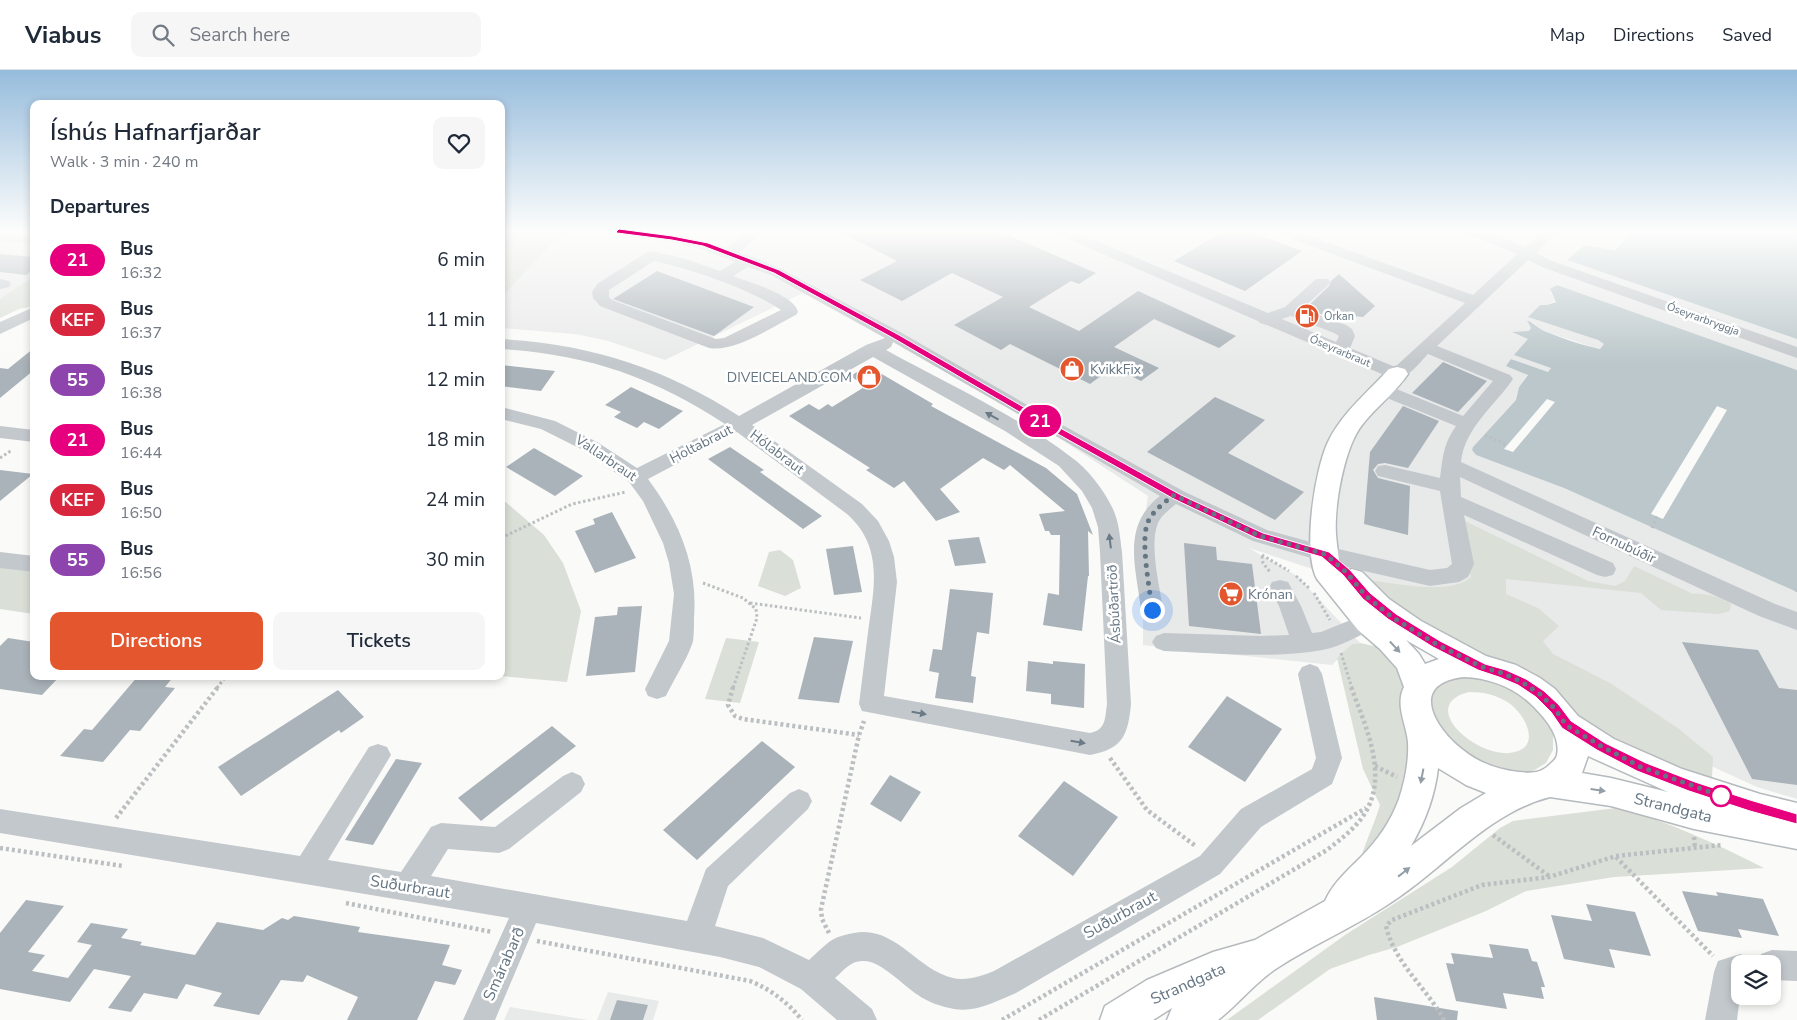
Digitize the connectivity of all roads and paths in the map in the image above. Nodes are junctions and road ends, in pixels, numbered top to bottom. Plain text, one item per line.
1 (620, 276) edge
2 (785, 276) edge
3 (1175, 276) edge
4 (1407, 276) edge
5 (1501, 276) edge
6 (1582, 276) edge
7 (722, 277) edge
8 (1322, 282) dead end
9 (1475, 301) junction
10 (1286, 311) junction
11 (30, 314) edge
12 (1266, 320) junction
13 (0, 329) edge
14 (896, 337) junction
15 (505, 345) edge
16 (1343, 345) junction
17 (1426, 347) junction
18 (872, 349) junction
19 (1797, 353) edge
20 (1390, 382) junction
21 (505, 414) edge
22 (739, 424) junction
23 (1467, 424) junction
24 (0, 432) edge
25 (1485, 435) dead end
26 (30, 436) edge
27 (1507, 445) dead end
28 (4, 455) dead end
29 (0, 458) edge
30 (1453, 466) junction
31 (1384, 471) dead end
32 (639, 480) junction
33 (1451, 494) junction
34 (1174, 495) junction
35 (1657, 516) dead end
36 (1652, 528) dead end
37 (505, 536) edge
38 (1325, 554) junction
39 (1262, 555) dead end
40 (0, 560) edge
41 (1264, 563) dead end
42 (30, 564) edge
43 (1605, 569) dead end
44 (682, 573) junction
45 (1280, 588) dead end
46 (750, 603) junction
47 (1152, 610) dead end
48 (881, 620) junction
49 (1797, 621) edge
50 (1368, 622) junction
51 (1164, 642) dead end
52 (1304, 643) junction
53 (1482, 667) junction
54 (1310, 674) dead end
55 (223, 680) edge
56 (1419, 686) junction
57 (657, 689) dead end
58 (871, 704) junction
59 (1566, 725) junction
60 (1422, 728) junction
61 (859, 735) junction
62 (1100, 743) junction
63 (378, 755) dead end
64 (1400, 778) dead end
65 (572, 784) dead end
66 (1542, 785) junction
67 (799, 801) dead end
68 (1369, 806) junction
69 (1797, 818) edge
70 (0, 821) edge
71 (1490, 833) dead end
72 (1797, 834) edge
73 (101, 837) junction
74 (1729, 844) dead end
75 (0, 848) edge
76 (1222, 851) junction
77 (1616, 856) junction
78 (125, 866) dead end
79 (307, 870) junction
80 (1549, 877) junction
81 (408, 886) junction
82 (344, 903) dead end
83 (528, 907) junction
84 (1332, 915) junction
85 (515, 936) junction
86 (696, 938) junction
87 (843, 950) junction
88 (1260, 957) junction
89 (1781, 965) edge
90 (1797, 966) edge
91 (1731, 968) edge
92 (1731, 982) edge
93 (818, 983) junction
94 (479, 1020) edge
95 (802, 1020) edge
96 (838, 1020) edge
97 (862, 1020) edge
98 (1002, 1020) edge
99 (1039, 1020) edge
100 (1120, 1020) edge
101 (1186, 1020) edge
102 (1444, 1020) edge
103 (1721, 1020) edge

1 - 7 street
2 - 14 street
3 - 12 street, Óseyrarbraut
4 - 9 street
5 - 9 street
6 - 19 street, Óseyrarbryggja
8 - 10 street
9 - 17 street
10 - 12 street
10 - 16 street
11 - 13 street
12 - 16 street, Óseyrarbraut
14 - 18 street, Holtabraut
14 - 34 street
15 - 22 street, Hólabraut
16 - 20 street, Óseyrarbraut
17 - 20 street
17 - 23 street
18 - 22 street, Holtabraut
62 -> 18 street, Ásbúðartröð
20 - 23 street
20 - 38 main road
21 - 32 street, Vallarbraut
22 - 32 street, Holtabraut
22 - 48 street, Hólabraut
23 - 30 street
24 - 26 street
25 - 27 path
28 - 29 path
30 - 33 street
30 - 49 street, Fornubúðir
31 - 33 street
32 - 37 path
32 - 44 street, Vallarbraut
33 - 38 street
33 - 43 street
34 - 38 street
34 - 47 street
35 - 36 path
38 - 50 main road
38 - 53 main road
39 - 41 path
40 - 42 street
44 - 46 path
44 - 57 street, Vallarbraut
45 - 52 street
46 - 48 path
46 - 61 path
48 - 58 street, Hólabraut
50 - 52 street
50 -> 56 main road
51 - 52 street
53 - 56 main road
53 - 59 main road
54 - 76 street, Suðurbraut
55 - 73 path
56 - 60 main road
58 - 61 path
58 -> 62 street
59 - 66 main road
59 - 69 main road, Strandgata
60 - 66 main road
60 -> 84 main road, Strandgata
61 - 87 path
62 - 76 path
63 - 79 street
64 - 68 path
65 - 81 street
66 -> 72 main road, Strandgata
84 -> 66 main road, Strandgata
67 - 86 street
68 - 98 path
68 - 99 path
70 - 73 street, Suðurbraut
71 - 80 path
73 - 79 street, Suðurbraut
74 - 77 path
75 - 78 path
76 - 87 street, Suðurbraut
77 - 80 path
77 - 91 path
79 - 81 street, Suðurbraut
80 - 102 path
81 - 83 street, Suðurbraut
82 - 85 path
83 - 85 street, Smárabarð
83 - 86 street, Suðurbraut
84 - 88 main road, Strandgata
85 - 94 street, Smárabarð
85 - 95 path
86 - 93 street, Suðurbraut
87 - 93 street
88 - 100 main road, Strandgata
88 - 101 main road, Strandgata
89 - 90 street
92 - 103 street
93 - 96 street
93 - 97 street, Suðurbraut

